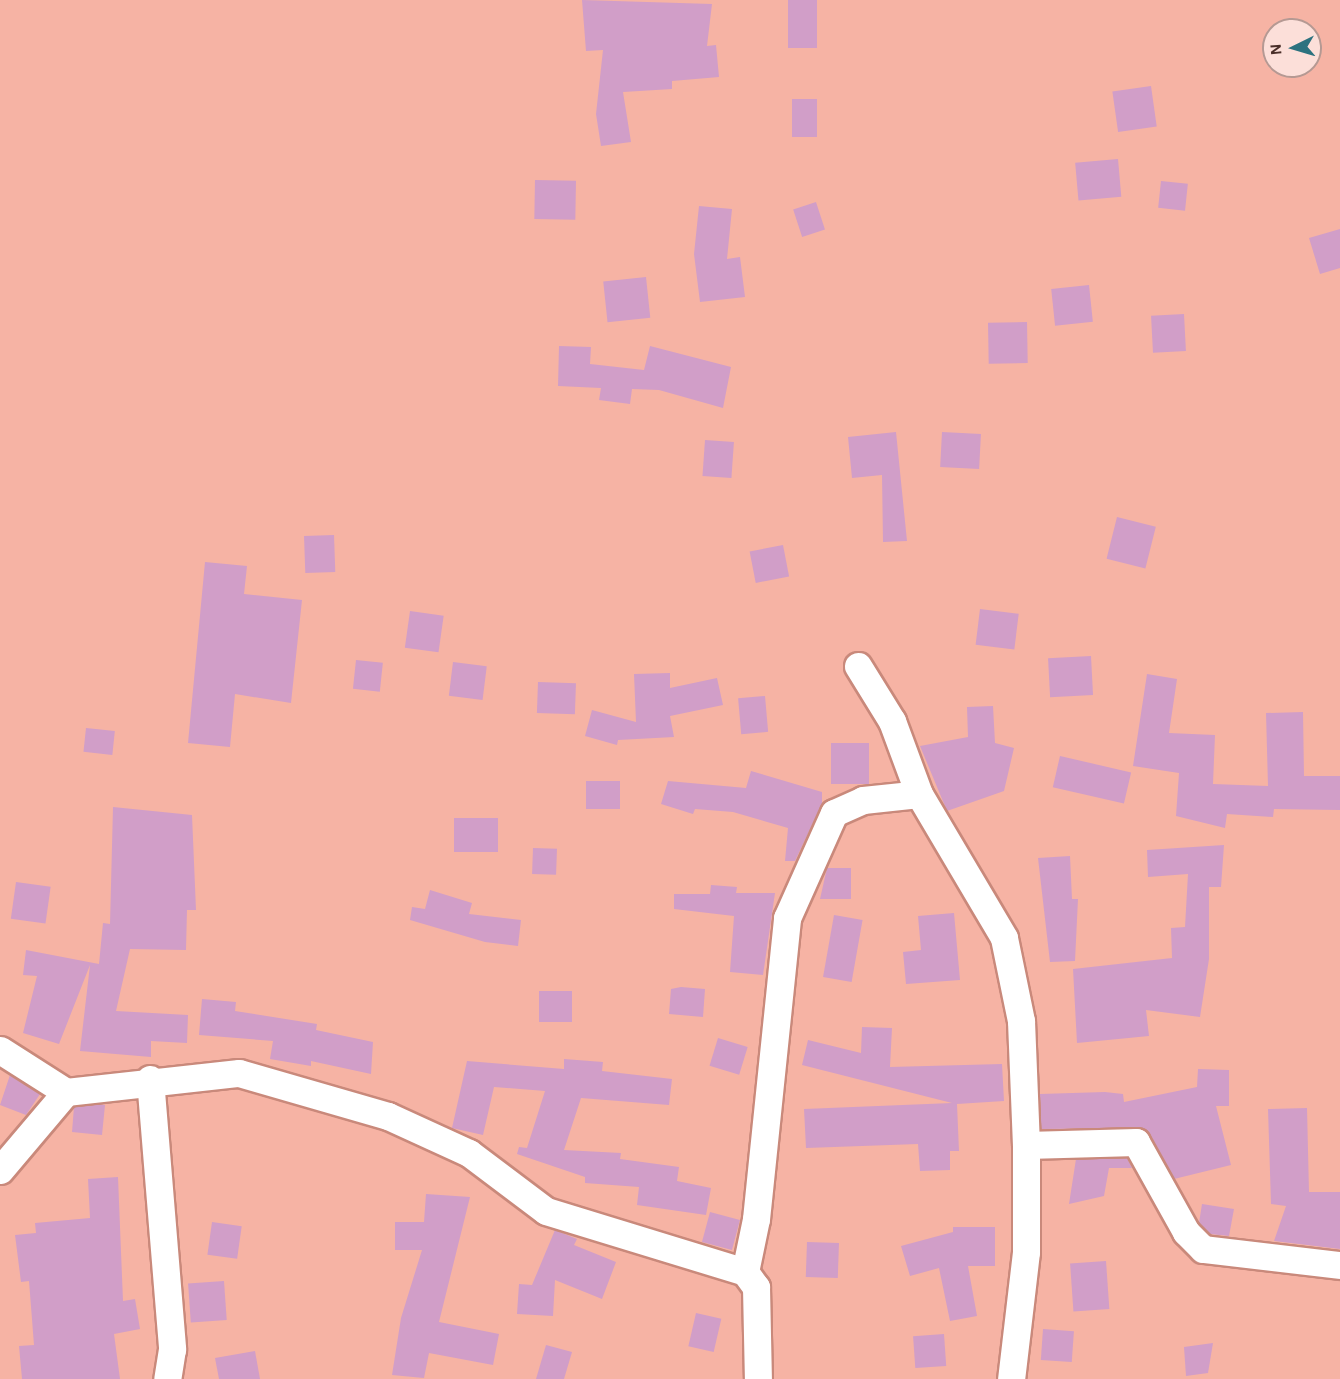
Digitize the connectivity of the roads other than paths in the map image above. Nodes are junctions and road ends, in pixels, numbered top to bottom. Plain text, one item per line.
1 (858, 666) dead end
2 (919, 794) junction
3 (0, 1050) edge
4 (150, 1080) junction
5 (66, 1092) junction
6 (1026, 1145) junction
7 (0, 1170) edge
8 (1340, 1266) edge
9 (746, 1272) junction
10 (167, 1379) edge
11 (758, 1379) edge
12 (1011, 1379) edge

1 - 2 street
2 - 6 street
2 - 9 street
3 - 5 street
4 - 5 street
4 - 9 street
4 - 10 street
5 - 7 street
6 - 8 street
6 - 12 street
9 - 11 street

